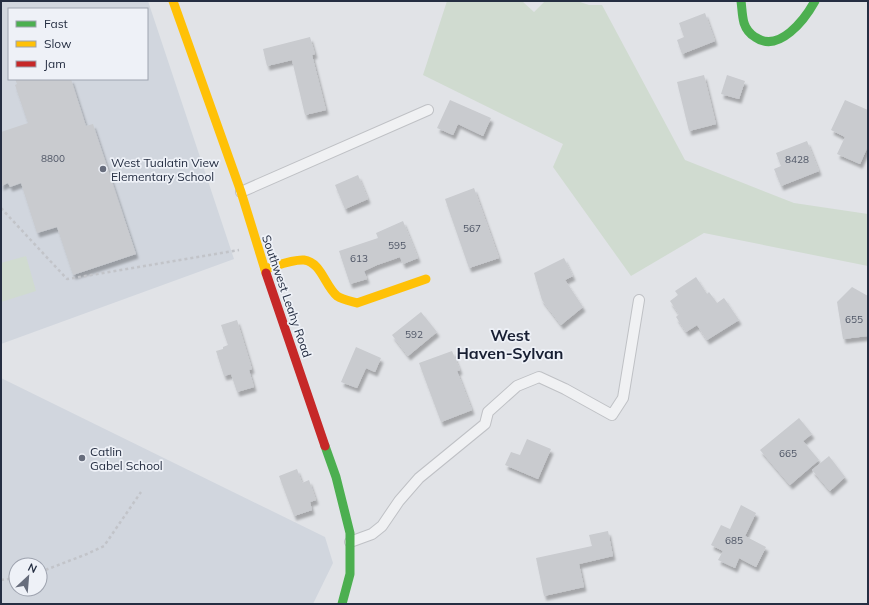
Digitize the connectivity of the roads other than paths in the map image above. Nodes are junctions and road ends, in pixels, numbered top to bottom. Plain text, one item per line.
1 (173, 1) edge
2 (741, 1) edge
3 (815, 1) edge
4 (428, 110) dead end
5 (241, 192) junction
6 (265, 269) junction
7 (426, 279) dead end
8 (639, 300) dead end
9 (350, 542) junction
10 (342, 604) edge

1 - 5 street, Southwest Leahy Road
2 - 3 street
4 - 5 lane
5 - 6 street, Southwest Leahy Road
6 - 7 street
6 - 9 street, Southwest Leahy Road
8 - 9 lane
9 - 10 street, Southwest Leahy Road

